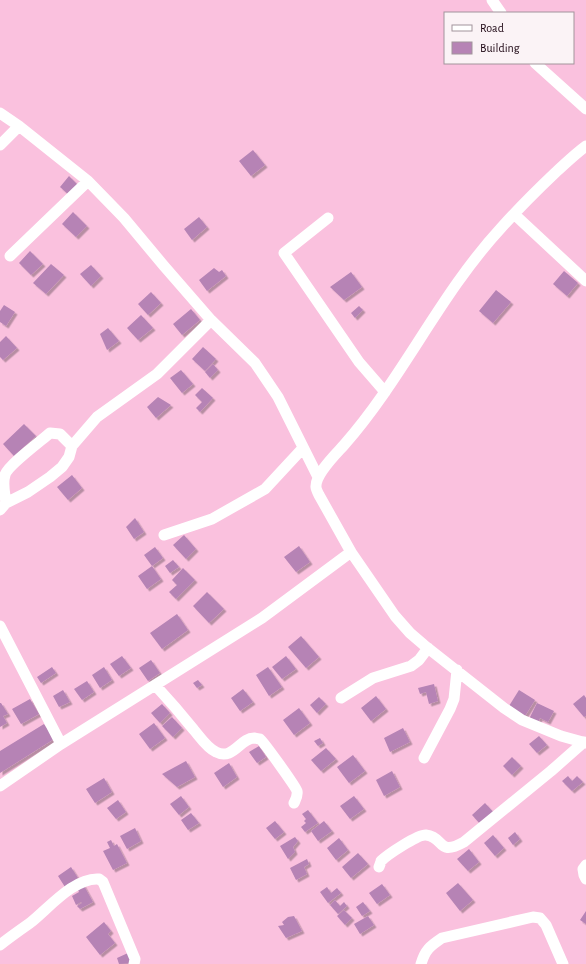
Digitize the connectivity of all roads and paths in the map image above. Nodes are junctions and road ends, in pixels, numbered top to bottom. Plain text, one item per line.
1 (492, 0) edge
2 (500, 12) edge
3 (536, 64) edge
4 (586, 109) edge
5 (0, 113) edge
6 (19, 126) junction
7 (0, 145) edge
8 (586, 146) edge
9 (88, 181) junction
10 (514, 214) junction
11 (328, 218) dead end
12 (10, 256) dead end
13 (586, 281) edge
14 (211, 320) junction
15 (385, 392) junction
16 (72, 446) junction
17 (303, 448) junction
18 (318, 477) junction
19 (3, 506) edge
20 (164, 535) dead end
21 (351, 552) junction
22 (0, 626) edge
23 (428, 648) junction
24 (457, 670) junction
25 (156, 686) junction
26 (342, 698) dead end
27 (585, 742) edge
28 (61, 744) junction
29 (424, 758) dead end
30 (0, 786) edge
31 (294, 803) dead end
32 (586, 865) edge
33 (379, 867) dead end
34 (586, 879) edge
35 (0, 945) edge
36 (134, 964) edge
37 (421, 964) edge
38 (563, 964) edge

1 - 2 street
3 - 4 street
5 - 6 street
6 - 7 street
6 - 9 street
8 - 10 street
9 - 12 street
9 - 14 street
10 - 13 street
10 - 15 street
11 - 15 street
14 - 16 street
14 - 17 street
15 - 18 street
16 - 19 street
16 - 19 street
17 - 18 street
17 - 20 street
18 - 21 street
21 - 23 street
21 - 25 street
22 - 28 street
23 - 24 street
23 - 26 street
24 - 27 street
24 - 29 street
25 - 28 street
25 - 31 street
27 - 33 street
28 - 30 street
32 - 34 street
35 - 36 street
37 - 38 street

